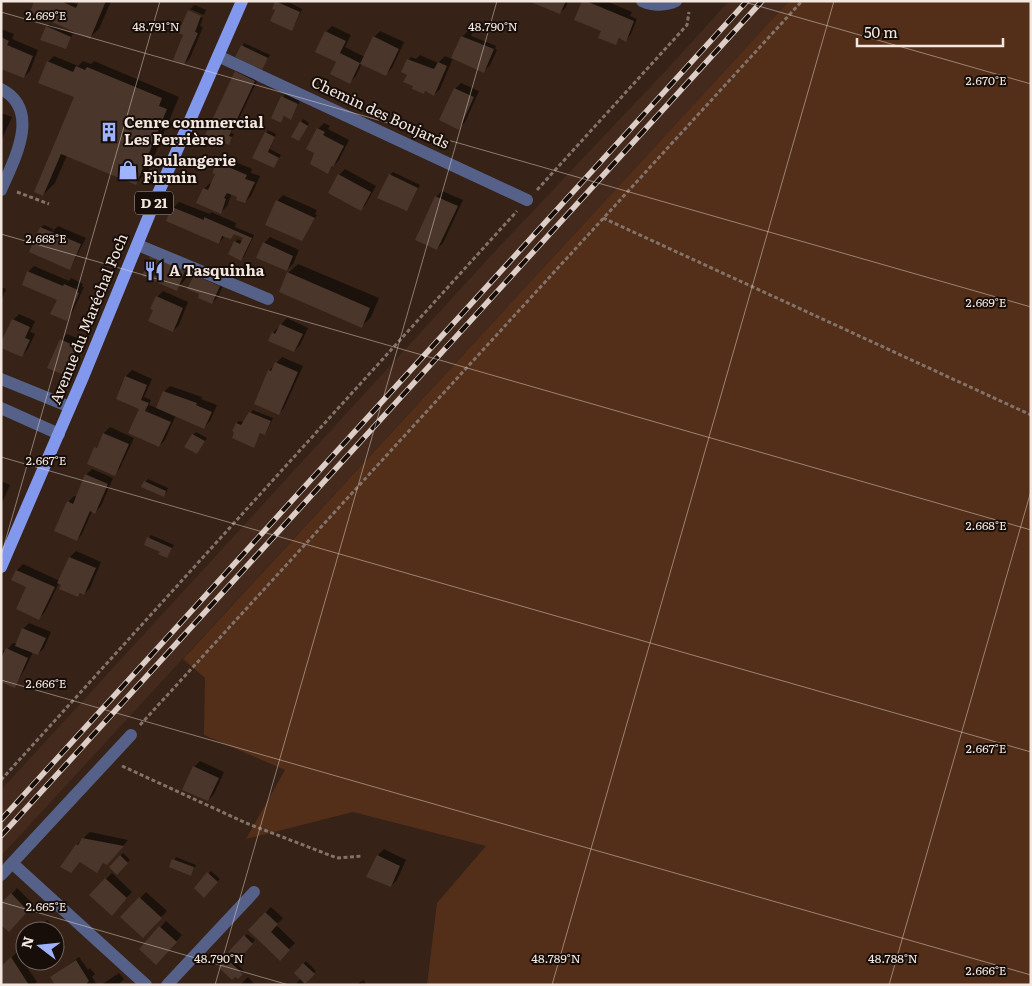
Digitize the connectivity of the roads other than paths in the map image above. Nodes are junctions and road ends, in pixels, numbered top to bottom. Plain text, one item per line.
1 (242, 1) edge
2 (642, 1) edge
3 (676, 1) edge
4 (218, 56) junction
5 (1, 89) edge
6 (2, 189) edge
7 (527, 200) road end
8 (138, 245) junction
9 (268, 299) dead end
10 (1, 379) edge
11 (70, 407) junction
12 (1, 408) edge
13 (59, 434) junction
14 (1, 567) edge
15 (131, 734) road end
16 (12, 863) junction
17 (1, 875) edge
18 (254, 892) dead end
19 (146, 985) edge
20 (167, 985) edge

1 - 4 main road, Avenue du Maréchal Foch / D 21
2 - 3 street
4 - 7 street, Chemin des Boujards
4 - 8 main road, Avenue du Maréchal Foch / D 21
5 - 6 street
8 - 9 street
8 - 11 main road, Avenue du Maréchal Foch / D 21
10 - 11 street
11 - 13 main road, Avenue du Maréchal Foch / D 21
12 - 13 street
13 - 14 main road, Avenue du Maréchal Foch / D 21
15 - 16 street
16 - 17 street
16 - 19 street
18 - 20 street

